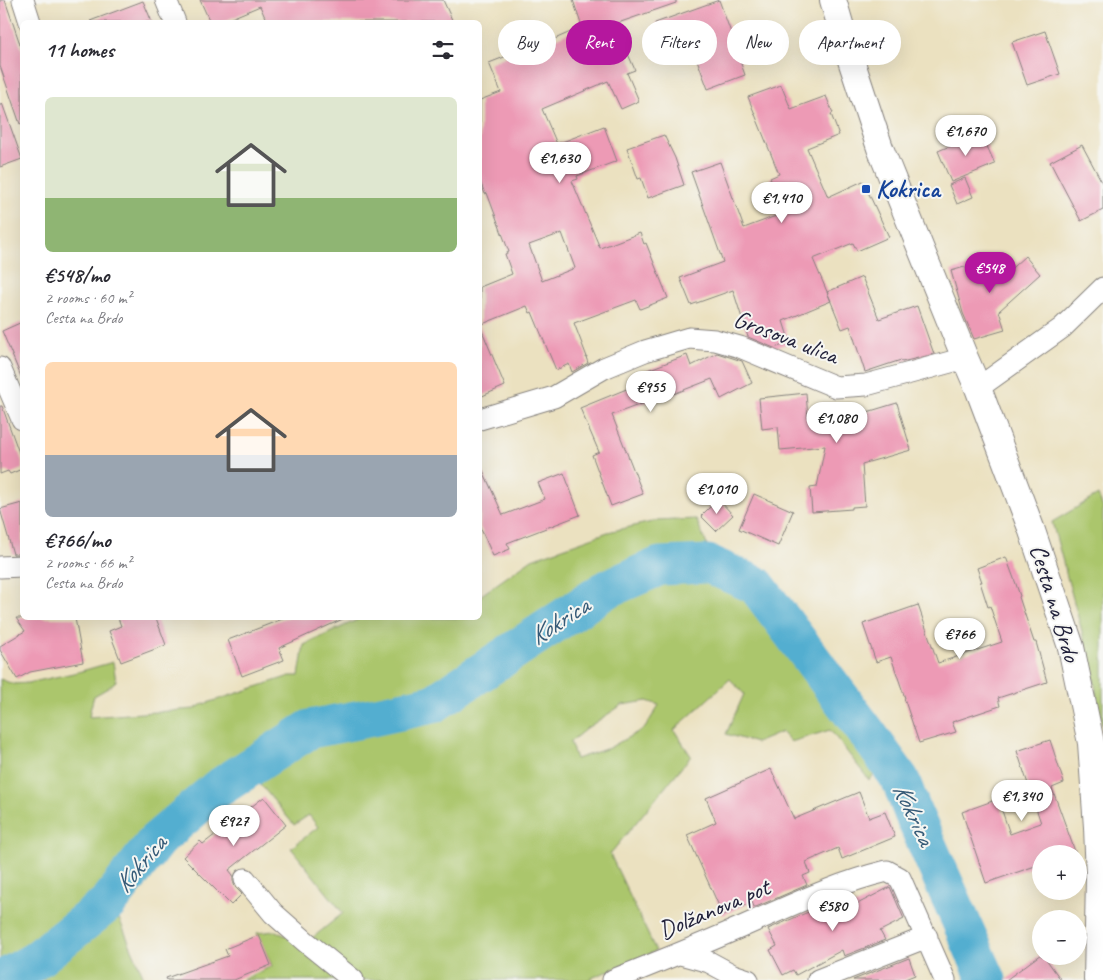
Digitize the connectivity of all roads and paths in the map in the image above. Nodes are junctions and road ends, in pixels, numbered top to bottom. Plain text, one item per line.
1 (23, 0) edge
2 (166, 0) edge
3 (833, 0) edge
4 (29, 20) edge
5 (174, 20) edge
6 (1103, 288) edge
7 (965, 358) junction
8 (0, 368) edge
9 (978, 388) junction
10 (20, 414) edge
11 (482, 418) edge
12 (20, 566) edge
13 (0, 567) edge
14 (1101, 877) edge
15 (245, 879) dead end
16 (927, 937) junction
17 (680, 954) junction
18 (353, 980) edge
19 (613, 980) edge
20 (748, 980) edge
21 (818, 980) edge
22 (945, 980) edge
23 (1097, 980) edge

1 - 4 street
2 - 5 street
3 - 7 street, Cesta na Brdo
6 - 9 street
7 - 9 street, Cesta na Brdo
7 - 11 street, Grosova ulica
8 - 10 street
9 - 14 street, Cesta na Brdo
12 - 13 street
14 - 23 street, Cesta na Brdo
15 - 18 street
16 - 17 street, Dolžanova pot
16 - 21 street
16 - 22 street, Dolžanova pot
17 - 19 street, Dolžanova pot
17 - 20 street

